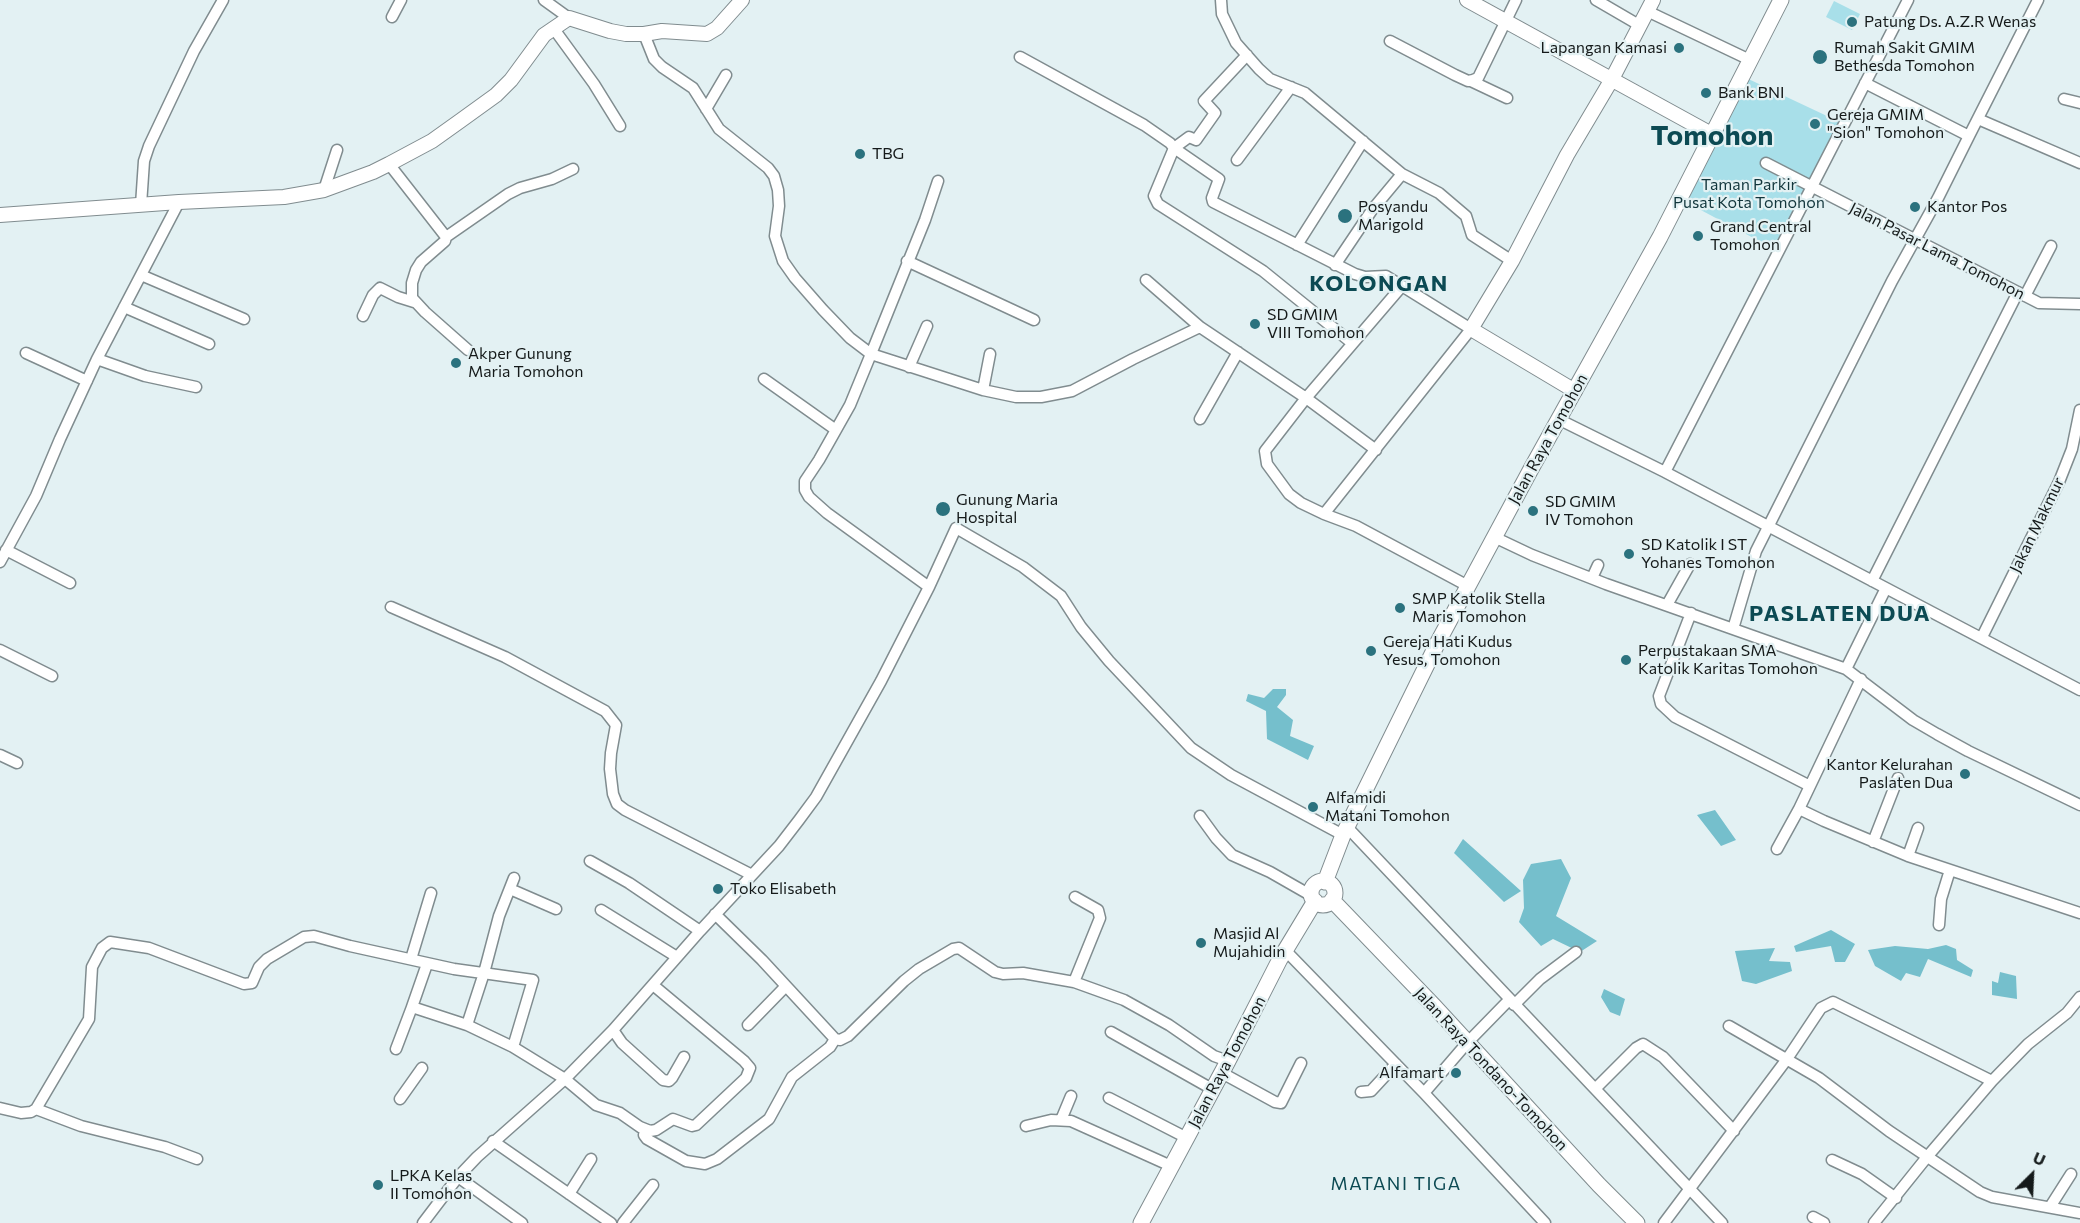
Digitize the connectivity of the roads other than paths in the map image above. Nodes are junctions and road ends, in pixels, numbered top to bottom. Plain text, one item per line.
1 (223, 0) edge
2 (401, 0) edge
3 (544, 0) edge
4 (742, 0) edge
5 (1221, 0) edge
6 (1467, 0) edge
7 (1516, 0) edge
8 (1596, 0) edge
9 (1781, 0) edge
10 (1908, 0) edge
11 (2038, 0) edge
12 (1650, 6) edge
13 (392, 17) dead end
14 (569, 18) junction
15 (1507, 20) junction
16 (1639, 25) junction
17 (554, 29) junction
18 (644, 34) junction
19 (1390, 41) dead end
20 (1247, 56) junction
21 (1020, 57) dead end
22 (1750, 60) junction
23 (726, 75) dead end
24 (1612, 79) junction
25 (1471, 81) junction
26 (1865, 83) junction
27 (1291, 87) junction
28 (1507, 98) dead end
29 (2064, 99) dead end
30 (2080, 103) edge
31 (706, 109) junction
32 (1978, 119) junction
33 (620, 126) dead end
34 (1713, 135) junction
35 (1969, 136) junction
36 (1363, 141) junction
37 (1174, 148) junction
38 (337, 150) dead end
39 (1238, 160) dead end
40 (1766, 163) dead end
41 (2080, 163) edge
42 (389, 164) junction
43 (573, 169) dead end
44 (1402, 174) junction
45 (938, 181) dead end
46 (1812, 188) junction
47 (324, 190) junction
48 (180, 201) junction
49 (141, 205) junction
50 (0, 215) edge
51 (446, 237) junction
52 (1915, 241) junction
53 (1297, 245) junction
54 (2051, 246) dead end
55 (907, 261) junction
56 (1512, 261) junction
57 (1335, 265) junction
58 (141, 275) junction
59 (1146, 280) dead end
60 (1402, 286) junction
61 (2022, 294) junction
62 (414, 302) junction
63 (2080, 304) edge
64 (124, 307) junction
65 (363, 316) dead end
66 (244, 319) dead end
67 (1034, 320) dead end
68 (927, 326) dead end
69 (1200, 327) junction
70 (1471, 329) junction
71 (209, 344) dead end
72 (1352, 344) junction
73 (468, 350) dead end
74 (1238, 352) junction
75 (26, 353) dead end
76 (871, 354) junction
77 (990, 354) dead end
78 (98, 359) junction
79 (909, 367) junction
80 (764, 379) dead end
81 (87, 381) junction
82 (196, 387) dead end
83 (983, 390) junction
84 (1575, 391) junction
85 (1306, 398) junction
86 (2080, 410) edge
87 (1200, 419) dead end
88 (1558, 419) junction
89 (836, 430) junction
90 (1376, 450) junction
91 (1665, 472) junction
92 (1324, 514) junction
93 (1768, 527) junction
94 (1494, 537) junction
95 (6, 550) junction
96 (0, 562) edge
97 (1690, 564) dead end
98 (1598, 565) dead end
99 (1592, 578) junction
100 (1872, 581) junction
101 (70, 583) dead end
102 (1468, 586) junction
103 (929, 587) junction
104 (1886, 588) junction
105 (1667, 605) junction
106 (391, 608) dead end
107 (1691, 613) junction
108 (1733, 629) junction
109 (1982, 637) junction
110 (0, 650) edge
111 (1846, 669) junction
112 (52, 676) dead end
113 (1861, 679) junction
114 (2080, 690) edge
115 (0, 755) edge
116 (17, 763) dead end
117 (1898, 778) dead end
118 (1810, 786) junction
119 (2080, 805) edge
120 (1798, 808) junction
121 (1200, 816) dead end
122 (1918, 828) dead end
123 (1345, 831) junction
124 (1873, 842) junction
125 (1777, 849) dead end
126 (1908, 856) junction
127 (590, 861) dead end
128 (1950, 870) junction
129 (752, 875) junction
130 (514, 878) dead end
131 (1325, 882) junction
132 (510, 890) junction
133 (431, 893) dead end
134 (1075, 897) dead end
135 (1313, 899) junction
136 (1332, 900) junction
137 (556, 909) dead end
138 (601, 910) dead end
139 (2080, 913) edge
140 (716, 914) junction
141 (1939, 926) dead end
142 (700, 931) junction
143 (1285, 951) junction
144 (1576, 952) dead end
145 (677, 957) junction
146 (411, 959) junction
147 (428, 964) junction
148 (484, 973) junction
149 (1074, 982) junction
150 (653, 985) junction
151 (786, 986) junction
152 (2080, 998) edge
153 (1512, 1003) junction
154 (412, 1007) junction
155 (467, 1025) junction
156 (748, 1025) dead end
157 (1729, 1026) dead end
158 (613, 1030) junction
159 (1112, 1032) dead end
160 (835, 1039) junction
161 (1467, 1043) junction
162 (513, 1047) junction
163 (396, 1049) dead end
164 (684, 1057) dead end
165 (1787, 1059) junction
166 (1301, 1063) dead end
167 (1396, 1064) junction
168 (1225, 1067) junction
169 (422, 1068) dead end
170 (565, 1079) junction
171 (1992, 1081) junction
172 (1212, 1089) junction
173 (1595, 1089) junction
174 (1361, 1092) dead end
175 (1424, 1093) junction
176 (1071, 1096) dead end
177 (1109, 1098) dead end
178 (400, 1099) dead end
179 (0, 1108) edge
180 (36, 1109) junction
181 (1061, 1120) junction
182 (1026, 1126) dead end
183 (645, 1129) junction
184 (1734, 1131) junction
185 (1186, 1138) junction
186 (493, 1141) junction
187 (1927, 1157) junction
188 (197, 1159) dead end
189 (591, 1159) dead end
190 (1832, 1160) dead end
191 (1171, 1166) junction
192 (2071, 1174) dead end
193 (458, 1177) junction
194 (653, 1185) dead end
195 (1689, 1190) junction
196 (569, 1194) junction
197 (1896, 1198) junction
198 (2050, 1207) junction
199 (2080, 1213) edge
200 (1813, 1217) dead end
201 (423, 1223) edge
202 (522, 1223) edge
203 (611, 1223) edge
204 (623, 1223) edge
205 (1141, 1223) edge
206 (1545, 1223) edge
207 (1637, 1223) edge
208 (1664, 1223) edge
209 (1722, 1223) edge
210 (1824, 1223) edge
211 (1874, 1223) edge

1 - 49 street
2 - 13 street
3 - 14 street
4 - 18 main road
5 - 20 street
6 - 15 main road
7 - 15 street
8 - 16 street
9 - 22 highway, Jalan Raya Tomohon
10 - 26 street
11 - 32 street
12 - 16 main road
12 - 22 street
14 - 17 main road
14 - 18 main road
15 - 24 main road
15 - 25 street
16 - 24 main road
17 - 33 street
17 - 42 main road
18 - 31 street
19 - 25 street
20 - 27 street
20 - 37 street
21 - 37 street
22 - 34 highway, Jalan Raya Tomohon
23 - 31 street
24 - 34 main road
24 - 56 main road
25 - 28 street
26 - 35 street
26 - 46 street
27 - 36 street
27 - 39 street
29 - 30 street
31 - 76 street
32 - 35 street
32 - 41 street
34 - 84 highway, Jalan Raya Tomohon
35 - 52 street
36 - 44 street
36 - 53 street
37 - 53 street
37 - 72 street
38 - 47 street
40 - 46 street, Jalan Pasar Lama Tomohon
42 - 47 main road
42 - 51 street
43 - 51 street
44 - 56 street
44 - 57 street
45 - 55 street
46 - 52 street, Jalan Pasar Lama Tomohon
46 - 91 street
47 - 48 main road
48 - 49 main road
48 - 58 street
49 - 50 main road
51 - 62 street
52 - 61 street, Jalan Pasar Lama Tomohon
52 - 93 street
53 - 57 street
54 - 61 street
55 - 67 street
55 - 76 street
56 - 70 main road
57 - 60 street
58 - 64 street
58 - 66 street
59 - 69 street
60 - 70 street
60 - 72 street
61 - 63 street, Jalan Pasar Lama Tomohon
61 - 100 street
62 - 65 street
62 - 73 street
64 - 71 street
64 - 78 street
68 - 79 street
69 - 74 street
69 - 83 street
70 - 84 main road
70 - 90 street
72 - 85 street
74 - 85 street
74 - 87 street
75 - 81 street
76 - 79 street
76 - 89 street
77 - 83 street
78 - 81 street
78 - 82 street
79 - 83 street
80 - 89 street
81 - 95 street
84 - 88 highway, Jalan Raya Tomohon
85 - 90 street
85 - 92 street
86 - 109 street, Jakan Makmur
88 - 91 street
88 - 94 highway, Jalan Raya Tomohon
89 - 103 street
90 - 92 street
91 - 93 street
92 - 102 street
93 - 100 street
93 - 108 street
94 - 99 street
94 - 102 highway, Jalan Raya Tomohon
95 - 96 street
95 - 101 street
97 - 105 street
98 - 99 street
99 - 105 street
100 - 104 street
102 - 123 highway, Jalan Raya Tomohon
103 - 123 street
103 - 129 street
104 - 109 street
104 - 111 street
105 - 107 street
106 - 129 street
107 - 108 street
107 - 118 street
108 - 111 street
109 - 114 street
110 - 112 street
111 - 113 street
113 - 118 street
113 - 119 street
115 - 116 street
117 - 124 street
118 - 120 street
120 - 124 street
120 - 125 street
121 - 135 street
122 - 126 street
123 - 131 highway, Jalan Raya Tomohon
123 - 153 street
124 - 126 street
126 - 128 street
127 - 142 street
128 - 139 street
128 - 141 street
129 - 140 street
130 - 132 street
131 - 135 highway, Jalan Raya Tomohon
131 - 136 highway
132 - 137 street
132 - 148 street
133 - 146 street
134 - 149 street
135 - 136 highway
135 - 143 highway, Jalan Raya Tomohon
136 - 161 highway, Jalan Raya Tondano-Tomohon
138 - 145 street
140 - 142 street
140 - 151 street
142 - 145 street
143 - 167 street
143 - 168 highway, Jalan Raya Tomohon
144 - 153 street
145 - 150 street
146 - 147 street
146 - 180 street
147 - 148 street
147 - 154 street
148 - 155 street
148 - 162 street
149 - 160 street
149 - 168 street
150 - 158 street
150 - 183 street
151 - 156 street
151 - 160 street
152 - 171 street
153 - 161 street
153 - 173 street
154 - 155 street
154 - 163 street
155 - 162 street
157 - 165 street
158 - 164 street
158 - 170 street
159 - 172 street
160 - 183 street
161 - 175 street
161 - 207 highway, Jalan Raya Tondano-Tomohon
162 - 170 street
165 - 171 street
165 - 184 street
165 - 187 street
166 - 168 street
167 - 174 street
167 - 175 street
168 - 172 highway, Jalan Raya Tomohon
169 - 178 street
170 - 183 street
170 - 186 street
171 - 187 street
172 - 185 highway, Jalan Raya Tomohon
173 - 184 street
173 - 195 street
175 - 206 street
176 - 181 street
177 - 185 street
179 - 180 street
180 - 188 street
181 - 182 street
181 - 191 street
184 - 195 street
185 - 191 highway, Jalan Raya Tomohon
186 - 193 street
186 - 196 street
187 - 197 street
187 - 198 street
189 - 196 street
190 - 197 street
191 - 205 highway, Jalan Raya Tomohon
192 - 198 street
193 - 201 street
193 - 202 street
194 - 204 street
195 - 208 street
195 - 209 street
196 - 203 street
197 - 211 street
198 - 199 street
200 - 210 street

